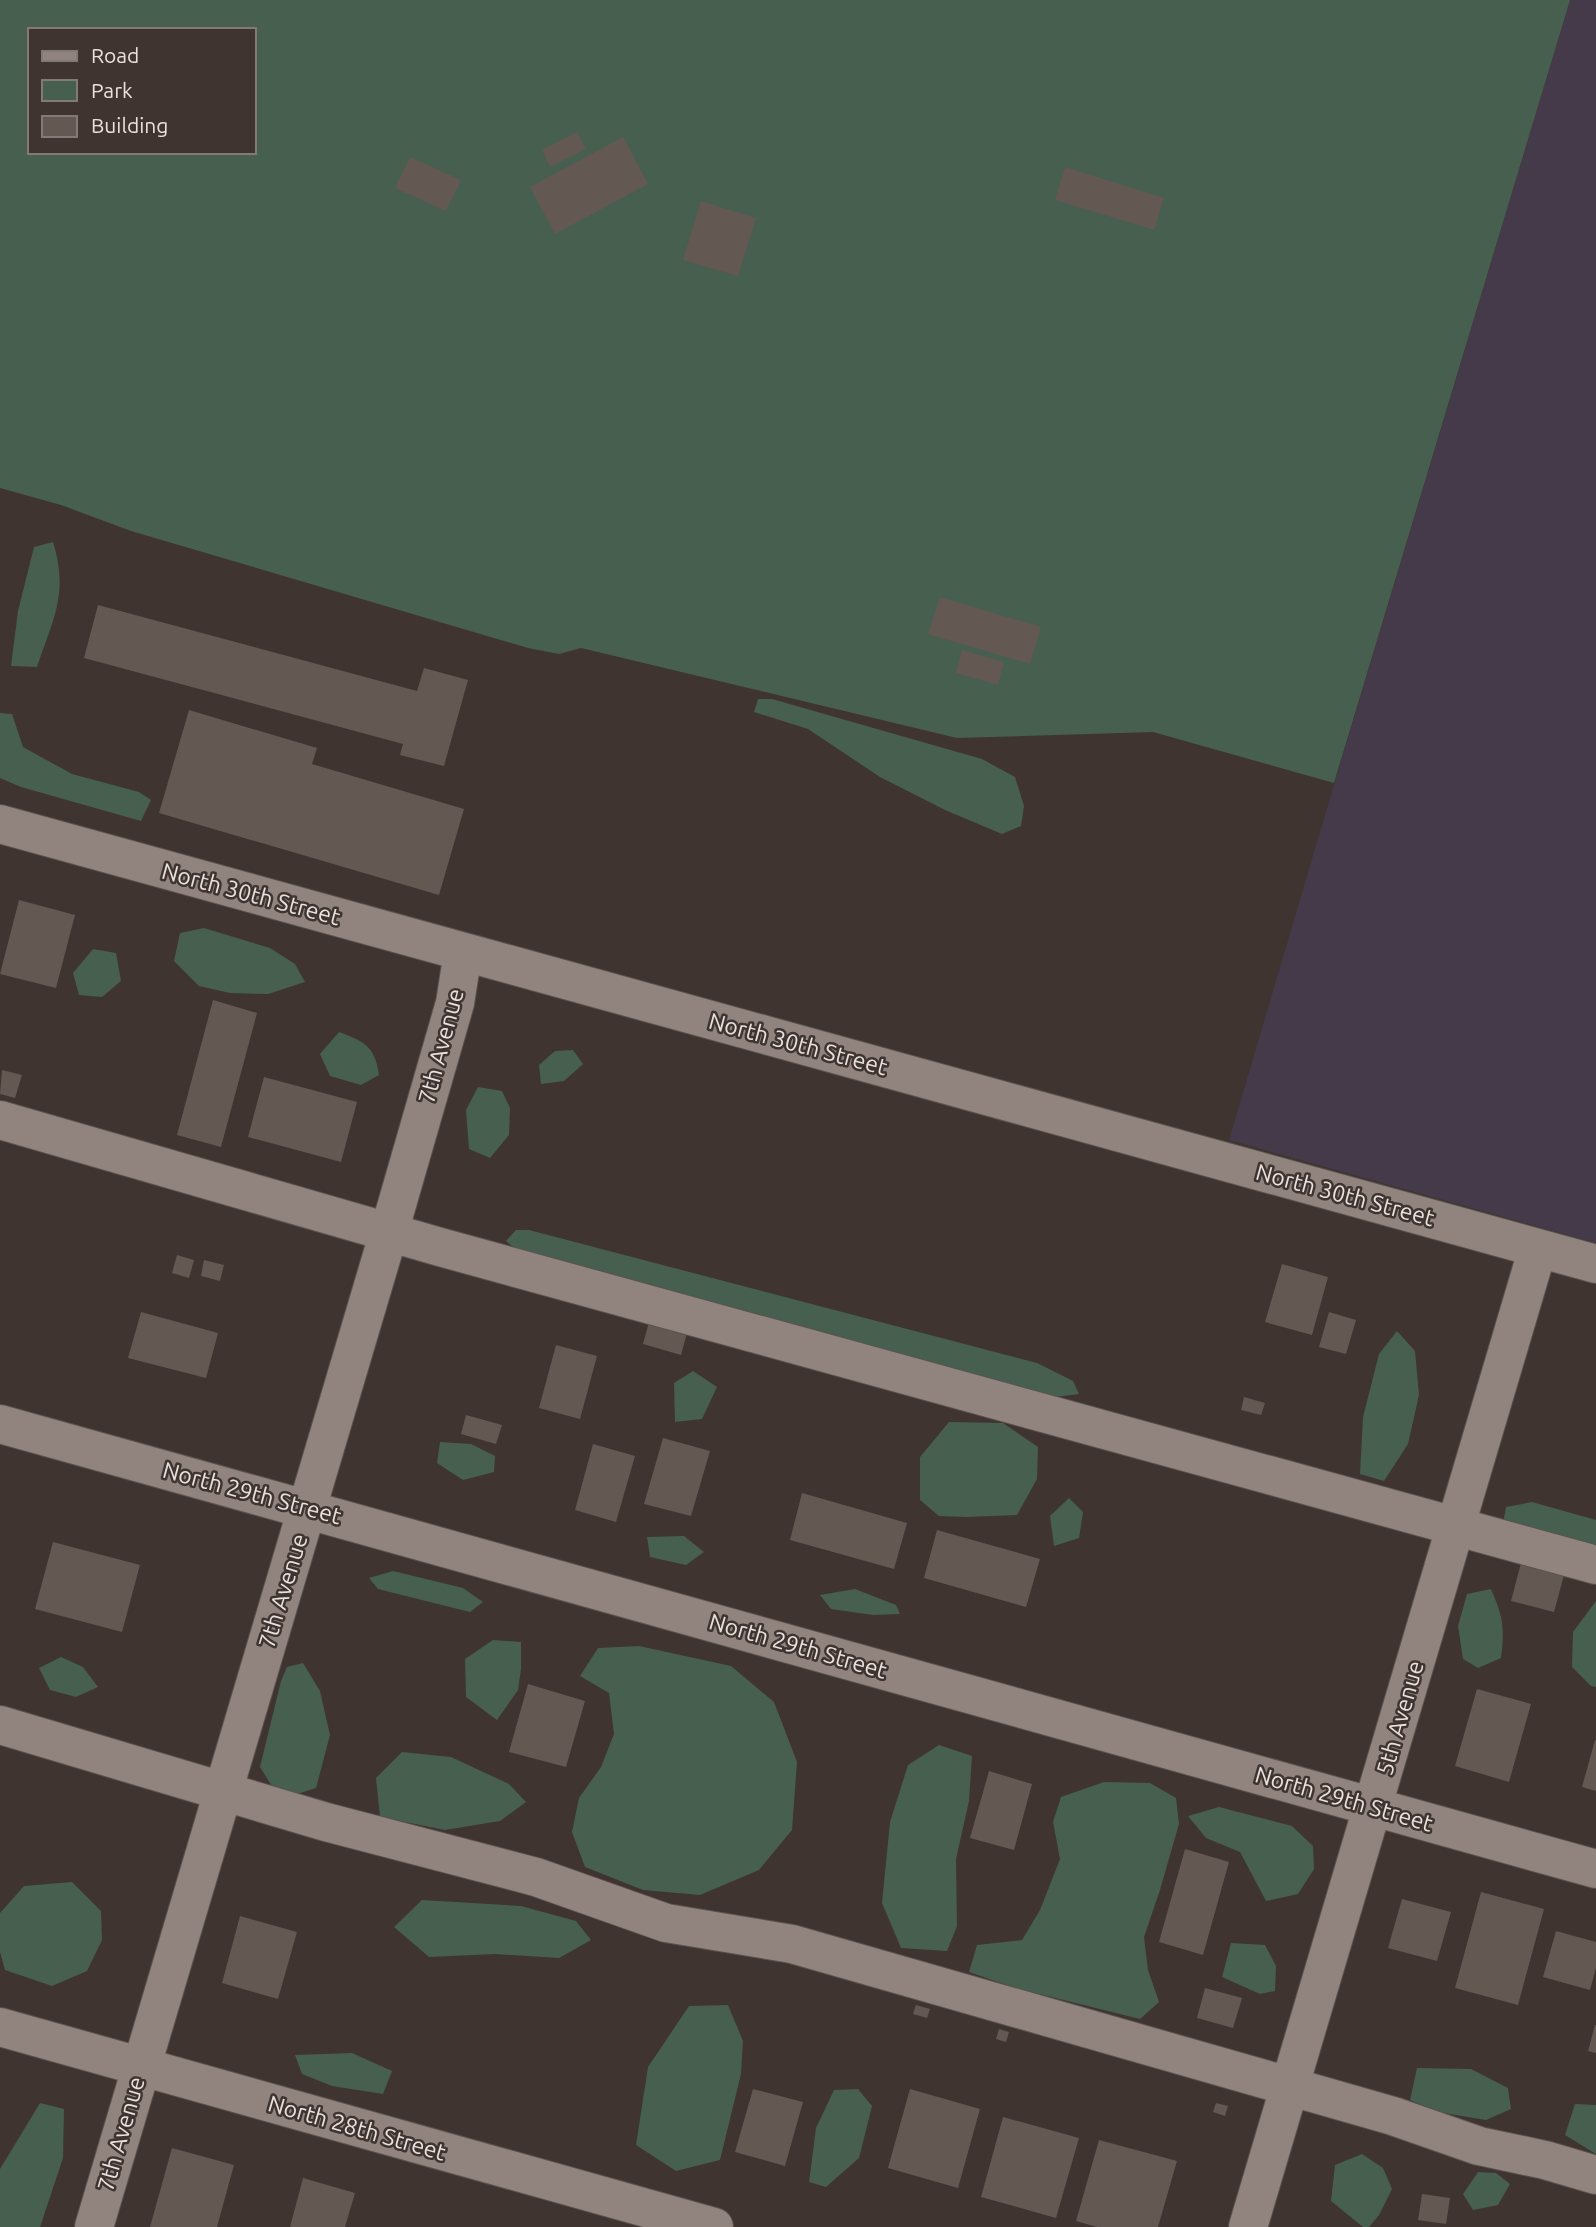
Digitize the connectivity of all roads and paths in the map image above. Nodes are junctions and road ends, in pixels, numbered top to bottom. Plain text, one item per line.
1 (0, 824) edge
2 (463, 952) junction
3 (0, 1121) edge
4 (389, 1232) junction
5 (1538, 1248) junction
6 (1596, 1264) edge
7 (0, 1424) edge
8 (307, 1508) junction
9 (1457, 1525) junction
10 (1596, 1564) edge
11 (0, 1726) edge
12 (223, 1791) junction
13 (1374, 1808) junction
14 (1596, 1869) edge
15 (0, 2028) edge
16 (141, 2067) junction
17 (1290, 2088) junction
18 (1596, 2175) edge
19 (94, 2227) edge
20 (714, 2227) edge
21 (1248, 2227) edge

1 - 2 street, North 30th Street
2 - 4 street, 7th Avenue
2 - 5 street, North 30th Street
3 - 4 street
4 - 8 street, 7th Avenue
4 - 9 street
5 - 6 street, North 30th Street
5 - 9 street, 5th Avenue
7 - 8 street, North 29th Street
8 - 12 street, 7th Avenue
8 - 13 street, North 29th Street
9 - 10 street
9 - 13 street, 5th Avenue
11 - 12 street
12 - 16 street, 7th Avenue
12 - 17 street
13 - 14 street, North 29th Street
13 - 17 street, 5th Avenue
15 - 16 street, North 28th Street
16 - 19 street, 7th Avenue
16 - 20 street, North 28th Street
17 - 18 street
17 - 21 street, 5th Avenue

